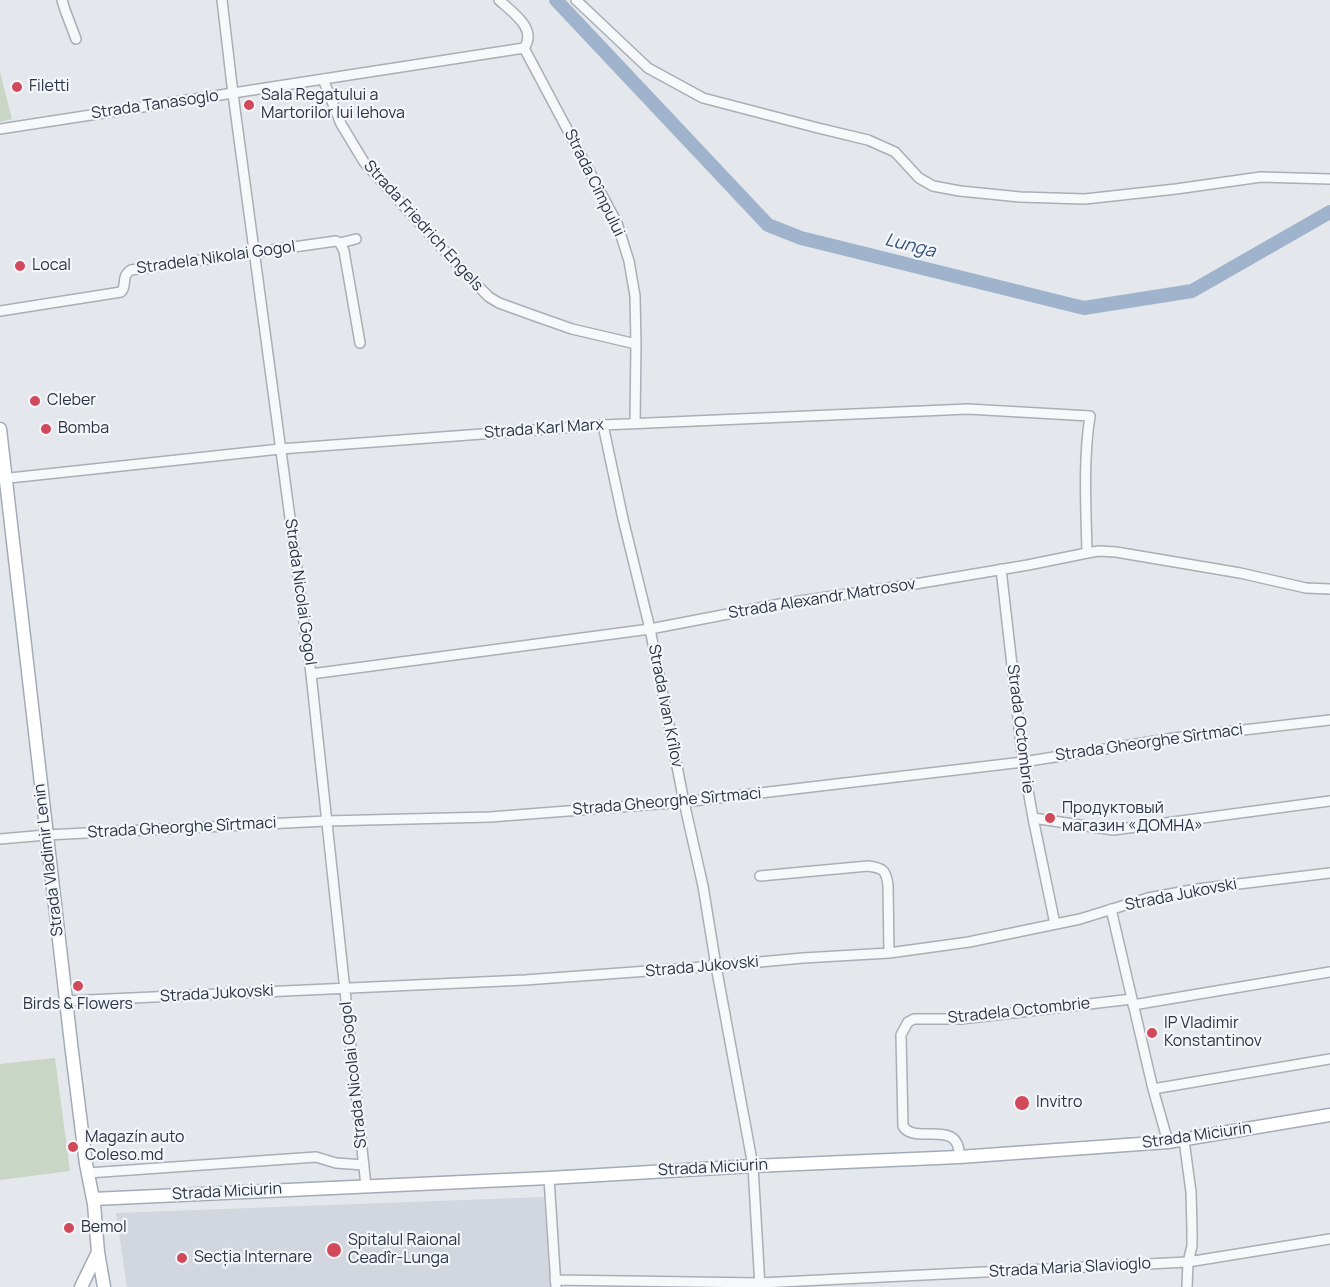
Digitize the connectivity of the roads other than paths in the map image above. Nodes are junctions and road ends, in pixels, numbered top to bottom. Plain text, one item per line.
1 (62, 0) edge
2 (222, 0) edge
3 (499, 0) edge
4 (576, 0) edge
5 (76, 39) dead end
6 (524, 48) junction
7 (323, 79) junction
8 (233, 94) junction
9 (0, 129) edge
10 (1330, 179) edge
11 (356, 238) dead end
12 (340, 243) junction
13 (255, 253) junction
14 (0, 311) edge
15 (360, 343) dead end
16 (636, 344) junction
17 (635, 423) junction
18 (603, 425) junction
19 (0, 429) edge
20 (280, 449) junction
21 (3, 479) edge
22 (1087, 553) junction
23 (1001, 569) junction
24 (1330, 589) edge
25 (650, 629) junction
26 (311, 674) junction
27 (1330, 720) edge
28 (1023, 762) junction
29 (1330, 801) edge
30 (684, 802) junction
31 (1033, 818) junction
32 (326, 821) junction
33 (46, 835) junction
34 (0, 839) edge
35 (1330, 873) edge
36 (760, 876) dead end
37 (1111, 909) junction
38 (1055, 924) junction
39 (889, 953) junction
40 (716, 966) junction
41 (1330, 972) edge
42 (345, 987) junction
43 (66, 1001) junction
44 (1132, 1002) junction
45 (1330, 1059) edge
46 (1153, 1089) junction
47 (1330, 1115) edge
48 (1184, 1140) junction
49 (1168, 1143) junction
50 (959, 1157) junction
51 (364, 1165) junction
52 (753, 1166) junction
53 (88, 1173) junction
54 (549, 1178) junction
55 (366, 1186) junction
56 (93, 1198) junction
57 (1330, 1239) edge
58 (98, 1252) junction
59 (1188, 1262) junction
60 (556, 1284) edge
61 (760, 1285) edge
62 (81, 1287) edge
63 (104, 1287) edge
64 (1187, 1287) edge

1 - 5 street
2 - 8 street, Strada Nicolai Gogol
3 - 6 street, Strada Cîmpului
4 - 10 street
6 - 7 street, Strada Tanasoglo
6 - 16 street, Strada Cîmpului
7 - 8 street, Strada Tanasoglo
7 - 16 street, Strada Friedrich Engels
8 - 9 street, Strada Tanasoglo
8 - 13 street, Strada Nicolai Gogol
11 - 12 street, Stradela Nikolai Gogol
12 - 13 street, Stradela Nikolai Gogol
12 - 15 street
13 - 14 street, Stradela Nikolai Gogol
13 - 20 street, Strada Nicolai Gogol
16 - 17 street, Strada Cîmpului
17 - 18 street, Strada Karl Marx
17 - 22 street, Strada Karl Marx
18 - 20 street, Strada Karl Marx
18 - 25 street, Strada Ivan Krîlov
19 - 21 main road, Strada Vladimir Lenin
20 - 21 street, Strada Karl Marx
20 - 26 street, Strada Nicolai Gogol
21 - 33 main road, Strada Vladimir Lenin
22 - 23 street, Strada Alexandr Matrosov
22 - 24 street, Strada Alexandr Matrosov
23 - 25 street, Strada Alexandr Matrosov
23 - 28 street, Strada Octombrie
25 - 26 street, Strada Alexandr Matrosov
25 - 30 street, Strada Ivan Krîlov
26 - 32 street, Strada Nicolai Gogol
27 - 28 street, Strada Gheorghe Sîrtmaci
28 - 30 street, Strada Gheorghe Sîrtmaci
28 - 31 street, Strada Octombrie
29 - 31 street
30 - 32 street, Strada Gheorghe Sîrtmaci
30 - 40 street, Strada Ivan Krîlov
31 - 38 street, Strada Octombrie
32 - 33 street, Strada Gheorghe Sîrtmaci
32 - 42 street, Strada Nicolai Gogol
33 - 34 street, Strada Gheorghe Sîrtmaci
33 - 43 main road, Strada Vladimir Lenin
35 - 37 street, Strada Jukovski
36 - 39 street
37 - 38 street, Strada Jukovski
37 - 44 street
38 - 39 street, Strada Jukovski
39 - 40 street, Strada Jukovski
40 - 42 street, Strada Jukovski
40 - 52 street, Strada Ivan Krîlov
41 - 44 street, Stradela Octombrie
42 - 43 street, Strada Jukovski
42 - 51 street, Strada Nicolai Gogol
43 - 53 main road, Strada Vladimir Lenin
44 - 46 street
44 - 50 street, Stradela Octombrie
45 - 46 street
46 - 49 street
47 - 48 main road, Strada Miciurin
48 - 49 main road, Strada Miciurin
48 - 59 street
49 - 50 main road, Strada Miciurin
50 - 52 main road, Strada Miciurin
51 - 53 street
51 - 55 street, Strada Nicolai Gogol
52 - 54 main road, Strada Miciurin
52 - 61 street, Strada Ivan Krîlov
53 - 56 main road, Strada Vladimir Lenin
54 - 55 main road, Strada Miciurin
54 - 60 street
55 - 56 main road, Strada Miciurin
56 - 58 main road, Strada Vladimir Lenin
57 - 59 street, Strada Maria Slavioglo
58 - 62 main road
58 - 63 main road, Strada Vladimir Lenin
59 - 61 street, Strada Maria Slavioglo
59 - 64 street
60 - 61 street, Strada Maria Slavioglo

